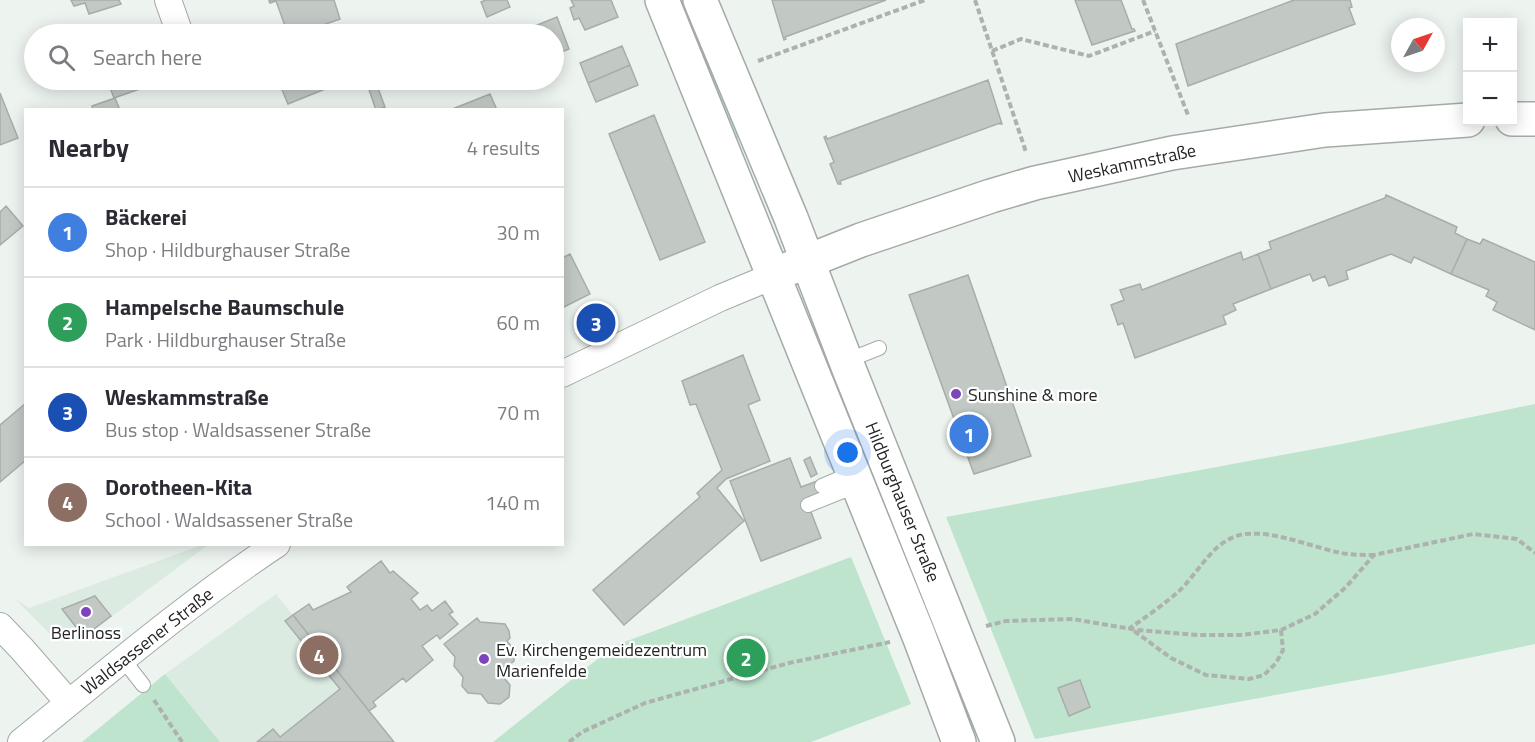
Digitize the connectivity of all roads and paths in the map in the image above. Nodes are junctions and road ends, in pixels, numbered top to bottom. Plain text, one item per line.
1 (168, 0) edge
2 (662, 0) edge
3 (700, 0) edge
4 (925, 0) edge
5 (975, 0) edge
6 (1143, 0) edge
7 (176, 24) edge
8 (1155, 31) junction
9 (992, 51) junction
10 (757, 62) dead end
11 (1188, 115) dead end
12 (1517, 119) edge
13 (1535, 119) edge
14 (1463, 120) edge
15 (1026, 152) dead end
16 (746, 164) junction
17 (808, 261) junction
18 (773, 276) junction
19 (879, 348) dead end
20 (848, 365) junction
21 (564, 373) edge
22 (816, 383) junction
23 (855, 479) junction
24 (822, 486) dead end
25 (808, 505) dead end
26 (274, 546) edge
27 (1535, 553) edge
28 (1374, 555) junction
29 (0, 626) edge
30 (986, 626) dead end
31 (1130, 628) junction
32 (1281, 630) junction
33 (892, 642) dead end
34 (122, 658) junction
35 (143, 685) joint
36 (69, 703) junction
37 (21, 742) edge
38 (182, 742) edge
39 (569, 742) edge
40 (959, 742) edge
41 (998, 742) edge

1 - 7 street
2 - 16 main road, Hildburghauser Straße
3 - 16 main road, Hildburghauser Straße
4 - 10 path
5 - 9 path
6 - 8 path
8 - 9 path
8 - 11 path
9 - 15 path
12 - 13 main road
14 - 17 main road, Weskammstraße
16 - 17 main road, Hildburghauser Straße
16 - 18 main road, Hildburghauser Straße
17 - 18 main road
17 - 20 main road, Hildburghauser Straße
18 - 21 street
18 - 22 main road, Hildburghauser Straße
19 - 20 lane
20 - 22 lane
20 - 41 main road, Hildburghauser Straße
22 - 23 main road, Hildburghauser Straße
23 - 24 lane
23 - 25 lane
23 - 40 main road, Hildburghauser Straße
26 - 34 street, Waldsassener Straße
27 - 28 path
28 - 31 path
28 - 32 path
29 - 36 street
30 - 31 path
31 - 32 path
31 - 32 path
33 - 39 path
34 - 35 lane
34 - 36 street, Waldsassener Straße
35 - 38 path
36 - 37 street, Waldsassener Straße

